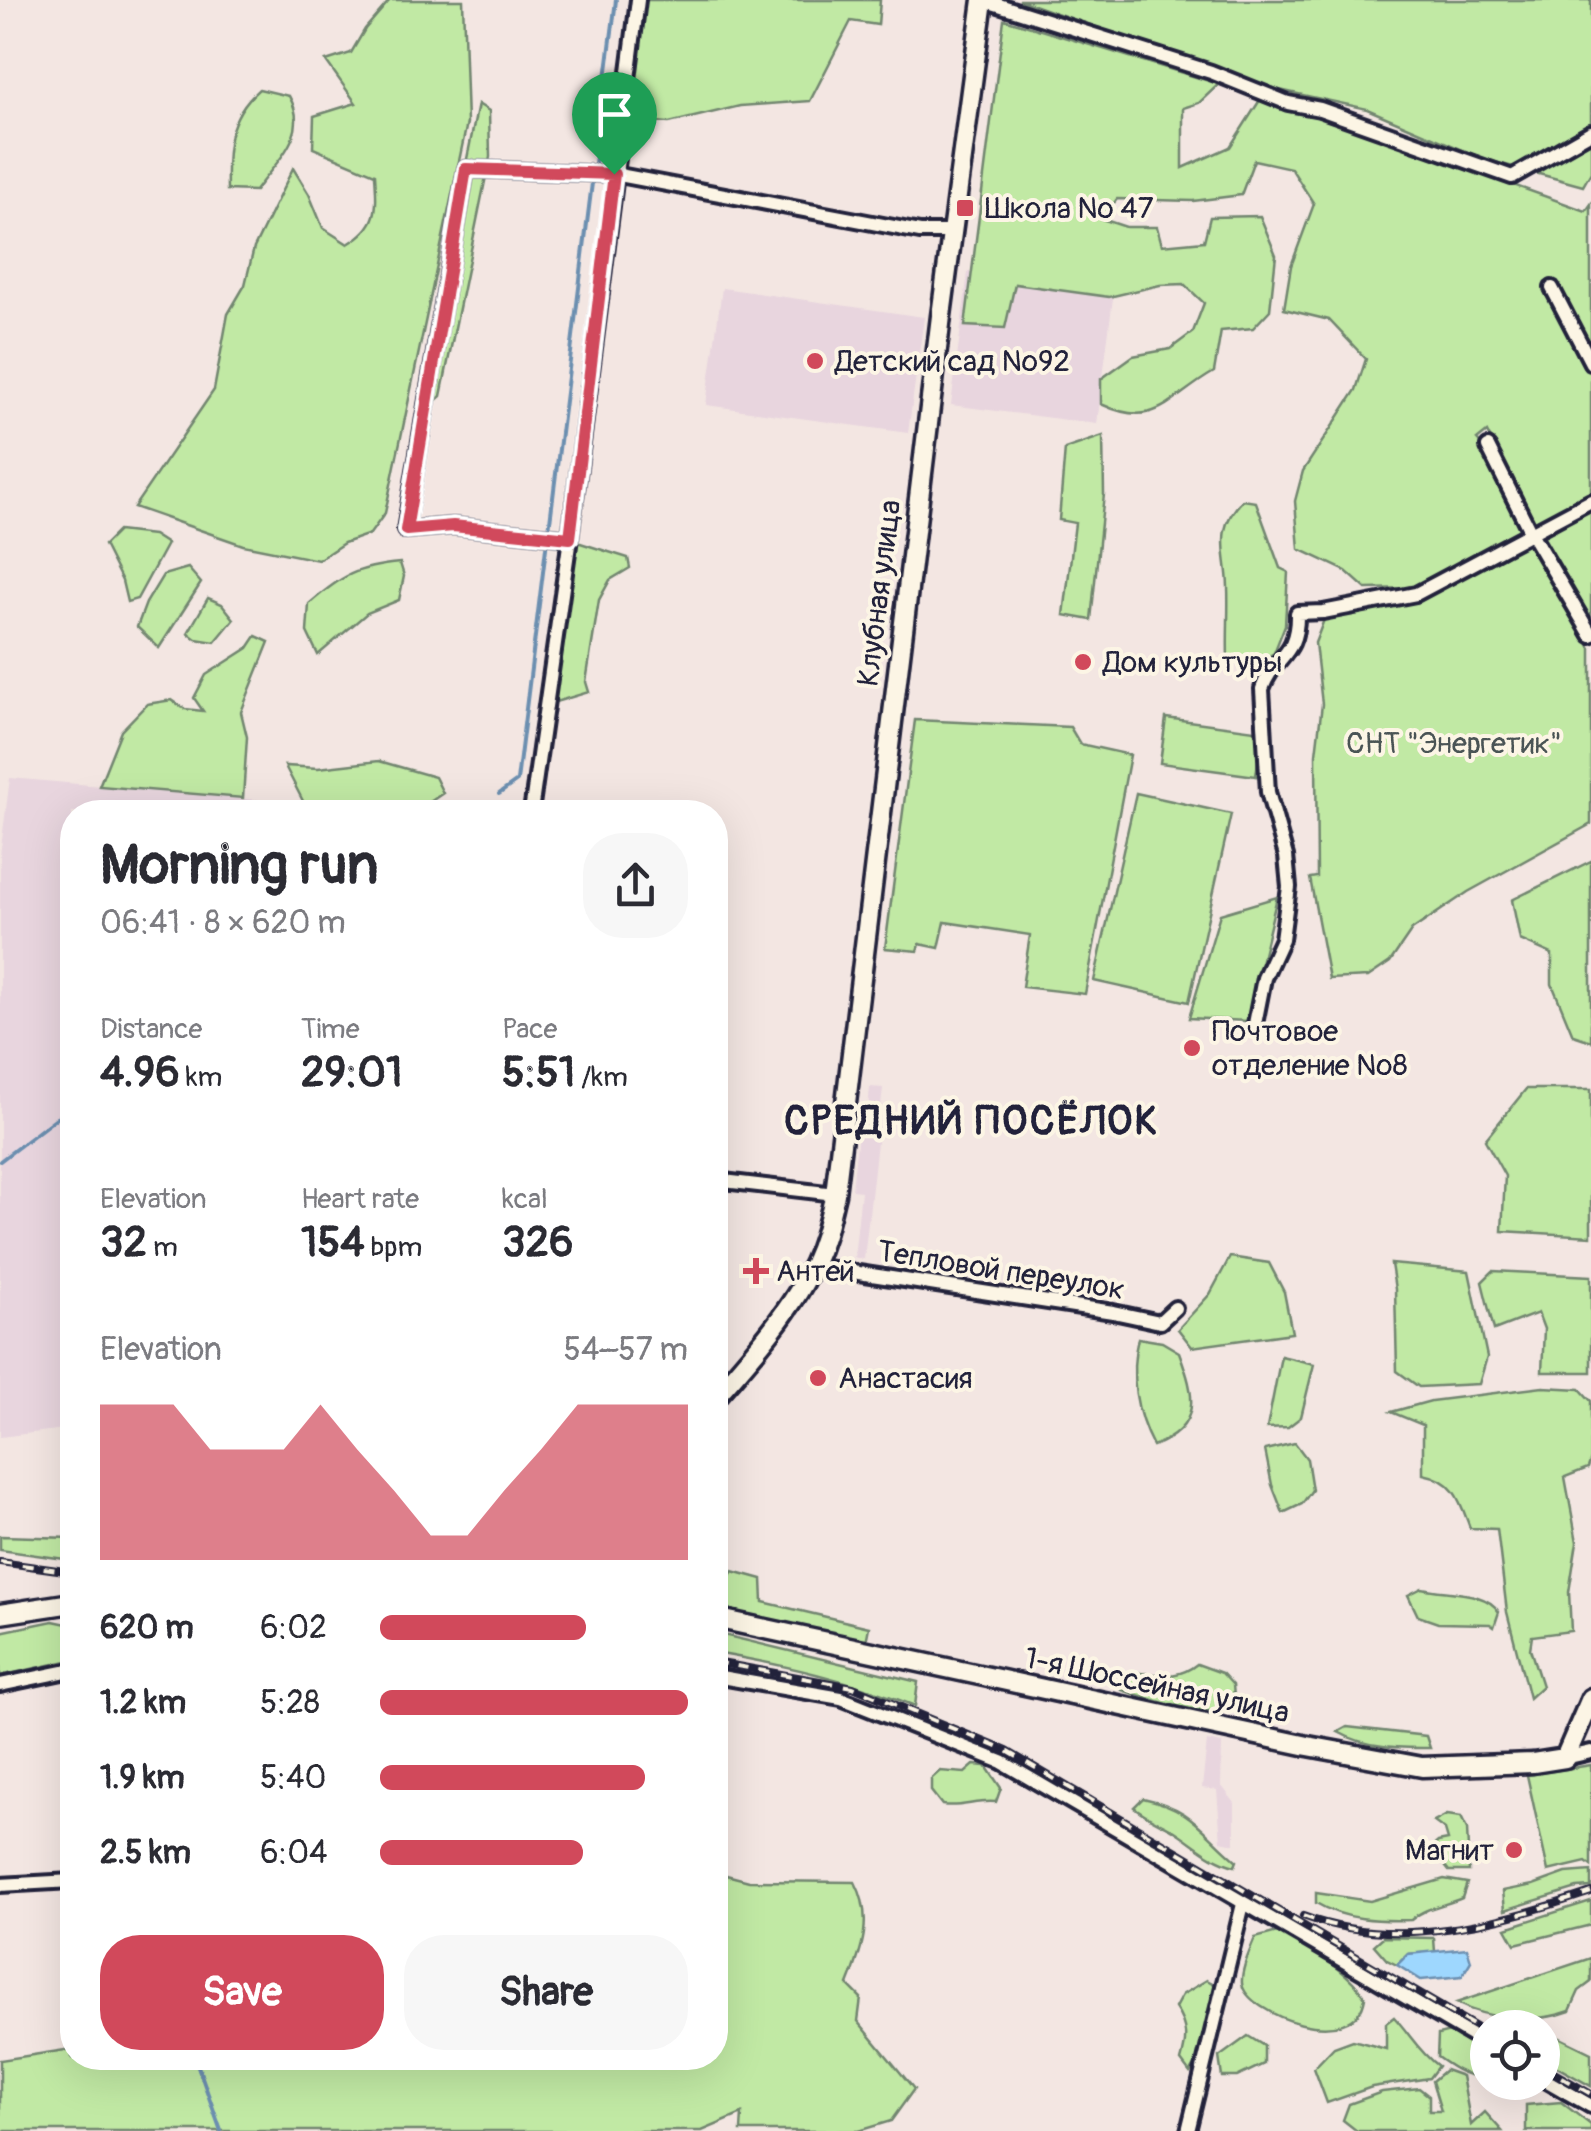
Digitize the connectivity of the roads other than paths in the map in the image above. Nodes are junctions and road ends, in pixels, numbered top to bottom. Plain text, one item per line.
1 (638, 0) edge
2 (983, 0) edge
3 (1591, 132) edge
4 (614, 174) junction
5 (952, 232) junction
6 (1552, 288) dead end
7 (1591, 363) edge
8 (1488, 447) dead end
9 (1591, 501) edge
10 (1530, 533) junction
11 (564, 537) junction
12 (1591, 635) edge
13 (532, 800) edge
14 (1255, 1024) dead end
15 (728, 1182) edge
16 (835, 1194) junction
17 (813, 1266) junction
18 (1175, 1308) dead end
19 (728, 1380) edge
20 (60, 1605) edge
21 (0, 1614) edge
22 (728, 1621) edge
23 (60, 1672) edge
24 (728, 1678) edge
25 (0, 1685) edge
26 (1591, 1698) edge
27 (1591, 1752) edge
28 (1564, 1758) junction
29 (60, 1882) edge
30 (0, 1886) edge
31 (1243, 1904) junction
32 (1470, 2036) edge
33 (1560, 2088) edge
34 (1591, 2106) edge
35 (1188, 2131) edge

1 - 4 street
2 - 3 street
2 - 5 street, Клубная улица
4 - 5 street
4 - 11 street
4 - 11 street
5 - 16 street, Клубная улица
6 - 7 street
8 - 10 street
9 - 10 street
10 - 12 street
10 - 14 street
11 - 13 street
15 - 16 street
16 - 17 street, Клубная улица
17 - 18 street, Тепловой переулок
17 - 19 street, Клубная улица
20 - 21 street
22 - 28 street, 1-я Шоссейная улица
23 - 25 street
24 - 31 street
26 - 28 street
27 - 28 street, 1-я Шоссейная улица
29 - 30 street
31 - 32 street
31 - 35 street
33 - 34 street

